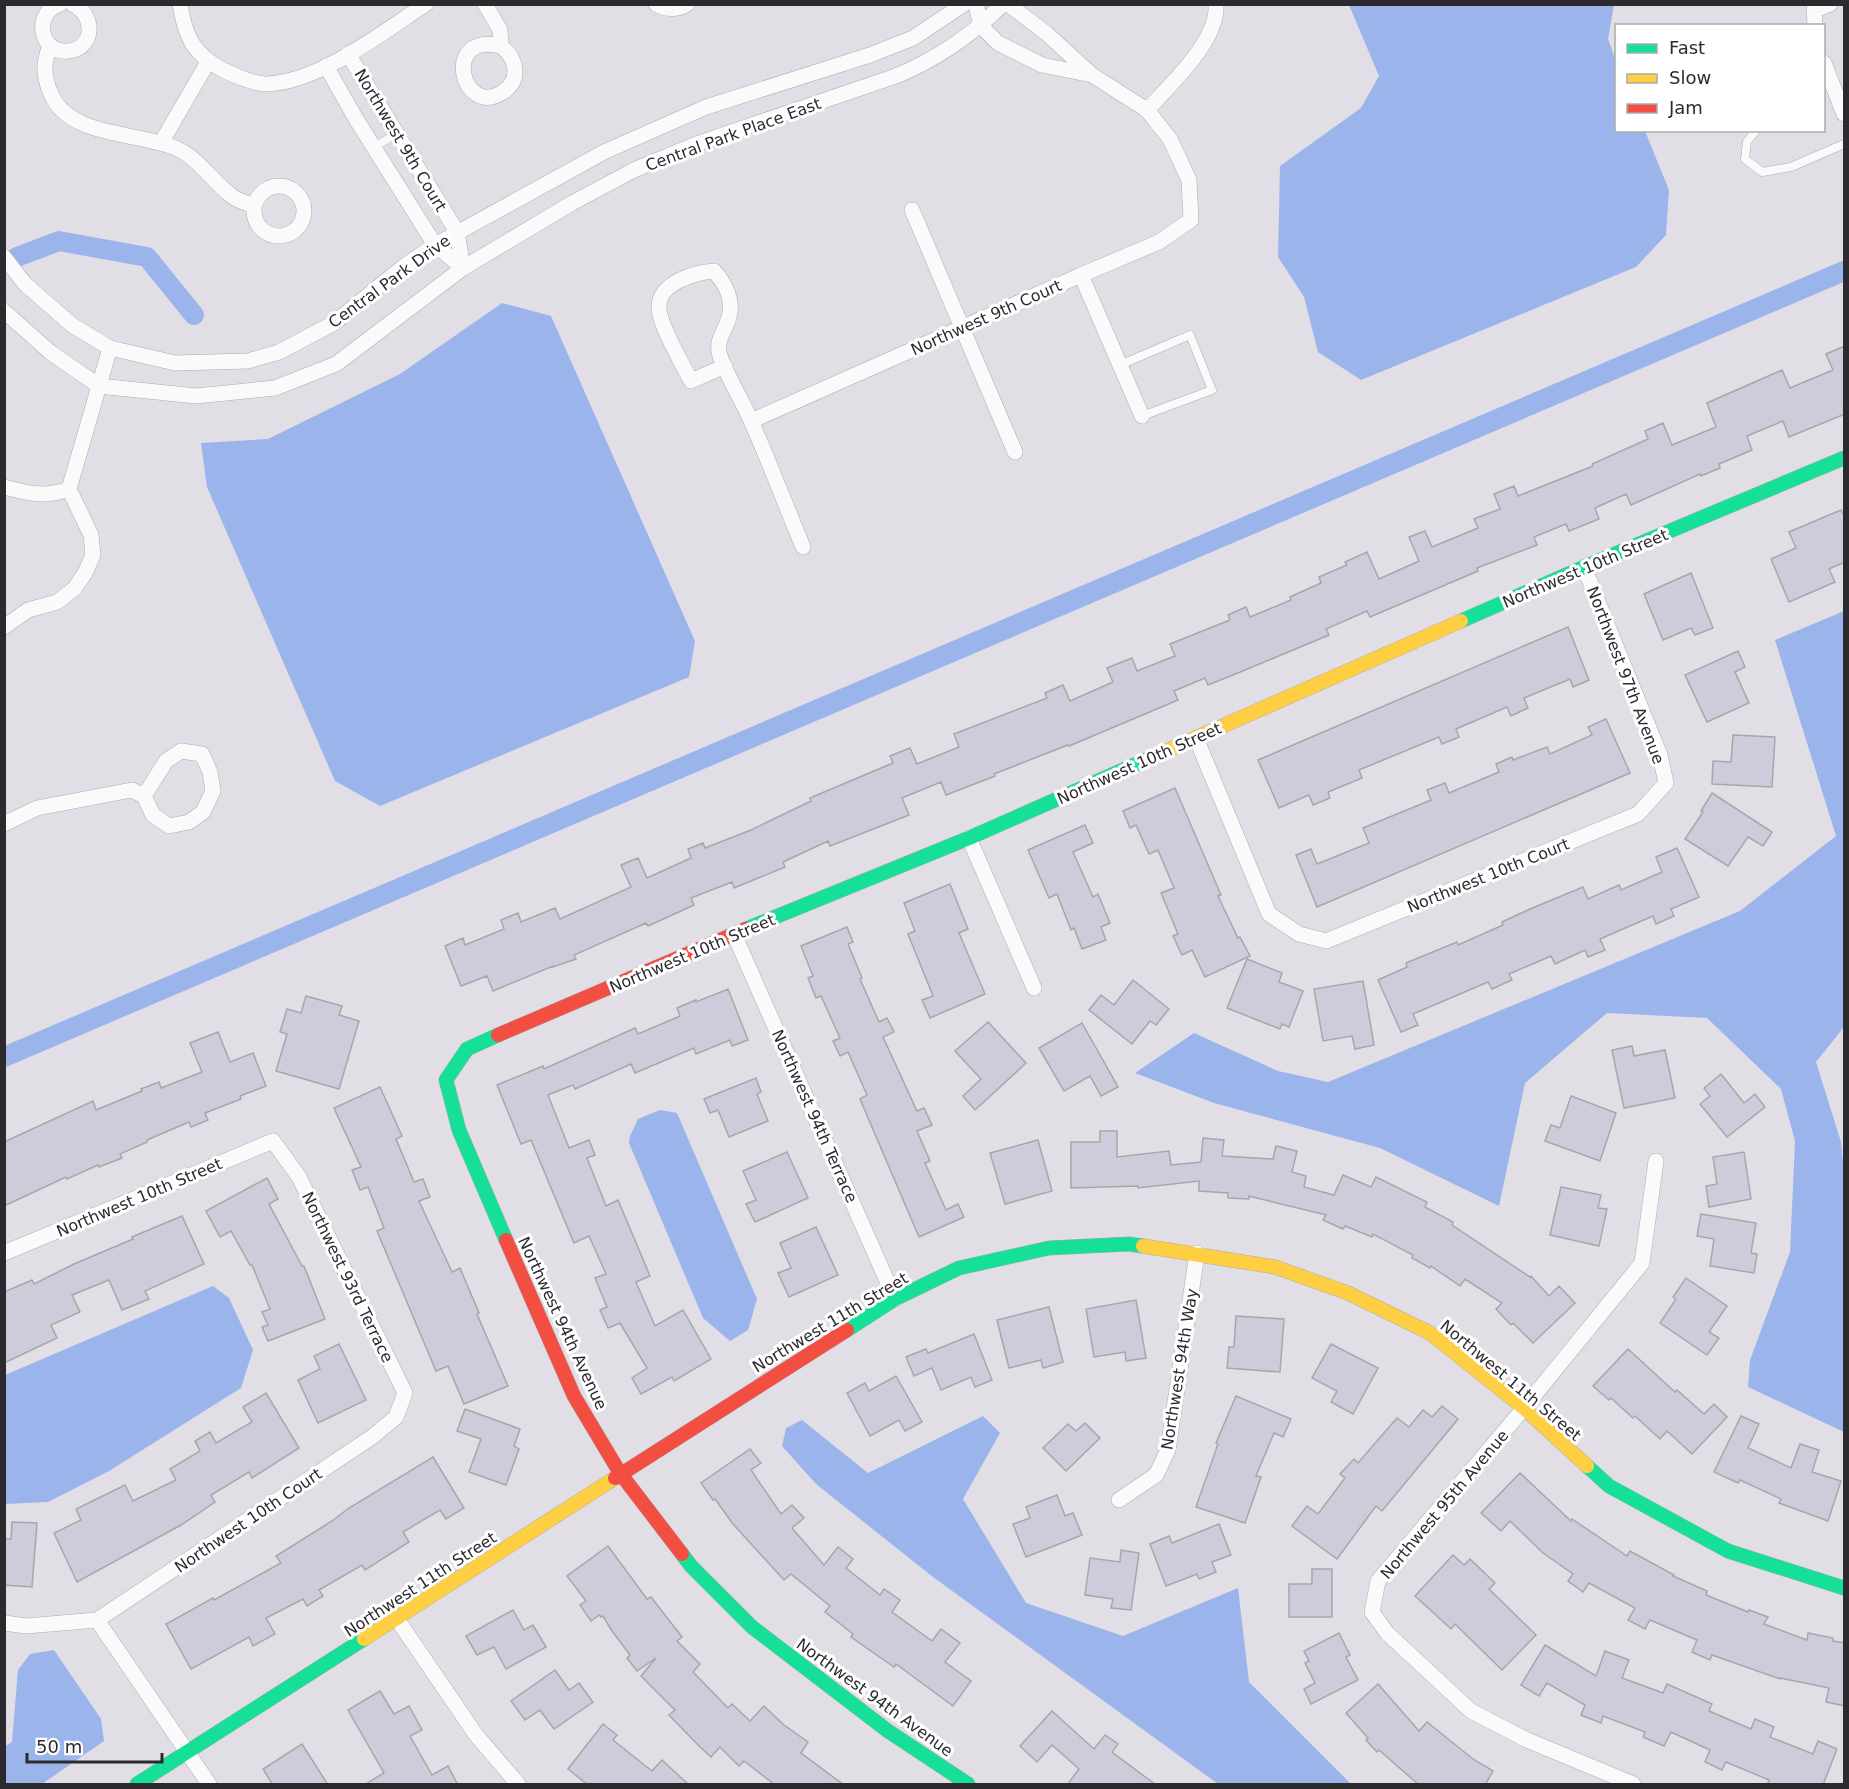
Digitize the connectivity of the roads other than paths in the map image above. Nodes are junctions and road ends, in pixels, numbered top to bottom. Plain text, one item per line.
1 (60, 4) edge
2 (72, 4) edge
3 (180, 4) edge
4 (426, 4) edge
5 (485, 4) edge
6 (656, 4) edge
7 (687, 4) edge
8 (964, 4) edge
9 (976, 4) edge
10 (1005, 4) edge
11 (1216, 4) edge
12 (981, 27) junction
13 (50, 45) junction
14 (501, 46) dead end
15 (348, 54) junction
16 (208, 62) junction
17 (327, 66) junction
18 (1825, 69) edge
19 (1092, 75) junction
20 (1829, 91) edge
21 (1147, 110) junction
22 (1845, 114) edge
23 (1754, 132) edge
24 (396, 134) junction
25 (161, 143) junction
26 (1845, 144) edge
27 (375, 147) junction
28 (254, 206) dead end
29 (912, 210) dead end
30 (458, 232) junction
31 (435, 245) junction
32 (4, 257) edge
33 (463, 268) junction
34 (1081, 275) junction
35 (4, 311) edge
36 (962, 327) junction
37 (110, 348) junction
38 (1120, 365) junction
39 (725, 366) junction
40 (99, 386) junction
41 (1142, 416) joint
42 (752, 421) junction
43 (1015, 452) dead end
44 (1845, 458) edge
45 (4, 487) edge
46 (69, 489) junction
47 (803, 547) dead end
48 (1584, 567) junction
49 (4, 627) edge
50 (1196, 738) junction
51 (1666, 783) joint
52 (144, 796) junction
53 (5, 824) edge
54 (969, 838) junction
55 (734, 934) junction
56 (1034, 988) dead end
57 (446, 1080) joint
58 (273, 1141) joint
59 (1656, 1161) dead end
60 (4, 1253) edge
61 (1197, 1253) junction
62 (895, 1299) junction
63 (1524, 1408) junction
64 (396, 1417) joint
65 (620, 1473) junction
66 (1119, 1500) dead end
67 (1845, 1588) edge
68 (397, 1619) junction
69 (97, 1620) junction
70 (4, 1623) edge
71 (187, 1753) junction
72 (137, 1785) edge
73 (209, 1785) edge
74 (518, 1785) edge
75 (968, 1785) edge
76 (1633, 1785) edge

1 - 13 street
2 - 13 street
3 - 16 street
4 - 15 street
5 - 14 street
6 - 7 street
8 - 30 street, Central Park Place East
9 - 12 street
10 - 12 street, Central Park Place East
10 - 19 street
11 - 21 street
12 - 19 street
12 - 33 street, Central Park Place East
13 - 25 street
15 - 17 street
15 - 24 street, Northwest 9th Court
16 - 17 street
16 - 25 street
17 - 27 street, Northwest 9th Court
18 - 20 street
19 - 21 street
20 - 22 street
21 - 34 street
23 - 26 lane
24 - 27 lane
24 - 30 street, Northwest 9th Court
25 - 28 street
27 - 31 street, Northwest 9th Court
29 - 36 street
30 - 31 street, Central Park Drive
30 - 33 street, Northwest 9th Court
31 - 33 street, Northwest 9th Court
31 - 37 street, Central Park Drive
32 - 37 street, Central Park Drive
33 - 40 street, Central Park Drive
34 - 36 street, Northwest 9th Court
34 - 38 street, Northwest 9th Court
35 - 40 street, Central Park Drive
36 - 42 street, Northwest 9th Court
36 - 43 street
37 - 40 street
38 - 41 street, Northwest 9th Court
38 - 41 lane
39 - 39 street
39 - 42 street
40 - 46 street
42 - 47 street
44 - 48 street, Northwest 10th Street
45 - 46 street
46 - 49 street
48 - 50 street, Northwest 10th Street
48 - 51 street, Northwest 97th Avenue
50 - 51 street, Northwest 10th Court
50 - 54 street, Northwest 10th Street
52 - 52 street
52 - 53 street
54 - 55 street, Northwest 10th Street
54 - 56 street
55 - 57 street, Northwest 10th Street
55 - 62 street, Northwest 94th Terrace
57 - 65 street, Northwest 94th Avenue
58 - 60 street, Northwest 10th Street
58 - 64 street, Northwest 93rd Terrace
59 - 63 street, Northwest 95th Avenue
61 - 62 street, Northwest 11th Street
61 - 63 street, Northwest 11th Street
61 - 66 street, Northwest 94th Way
62 - 65 street, Northwest 11th Street
63 - 67 street, Northwest 11th Street
63 - 76 street, Northwest 95th Avenue
64 - 69 street, Northwest 10th Court
65 - 68 street, Northwest 11th Street
65 - 75 street, Northwest 94th Avenue
68 - 71 street, Northwest 11th Street
68 - 74 street
69 - 70 street
69 - 71 street
71 - 72 street, Northwest 11th Street
71 - 73 street

